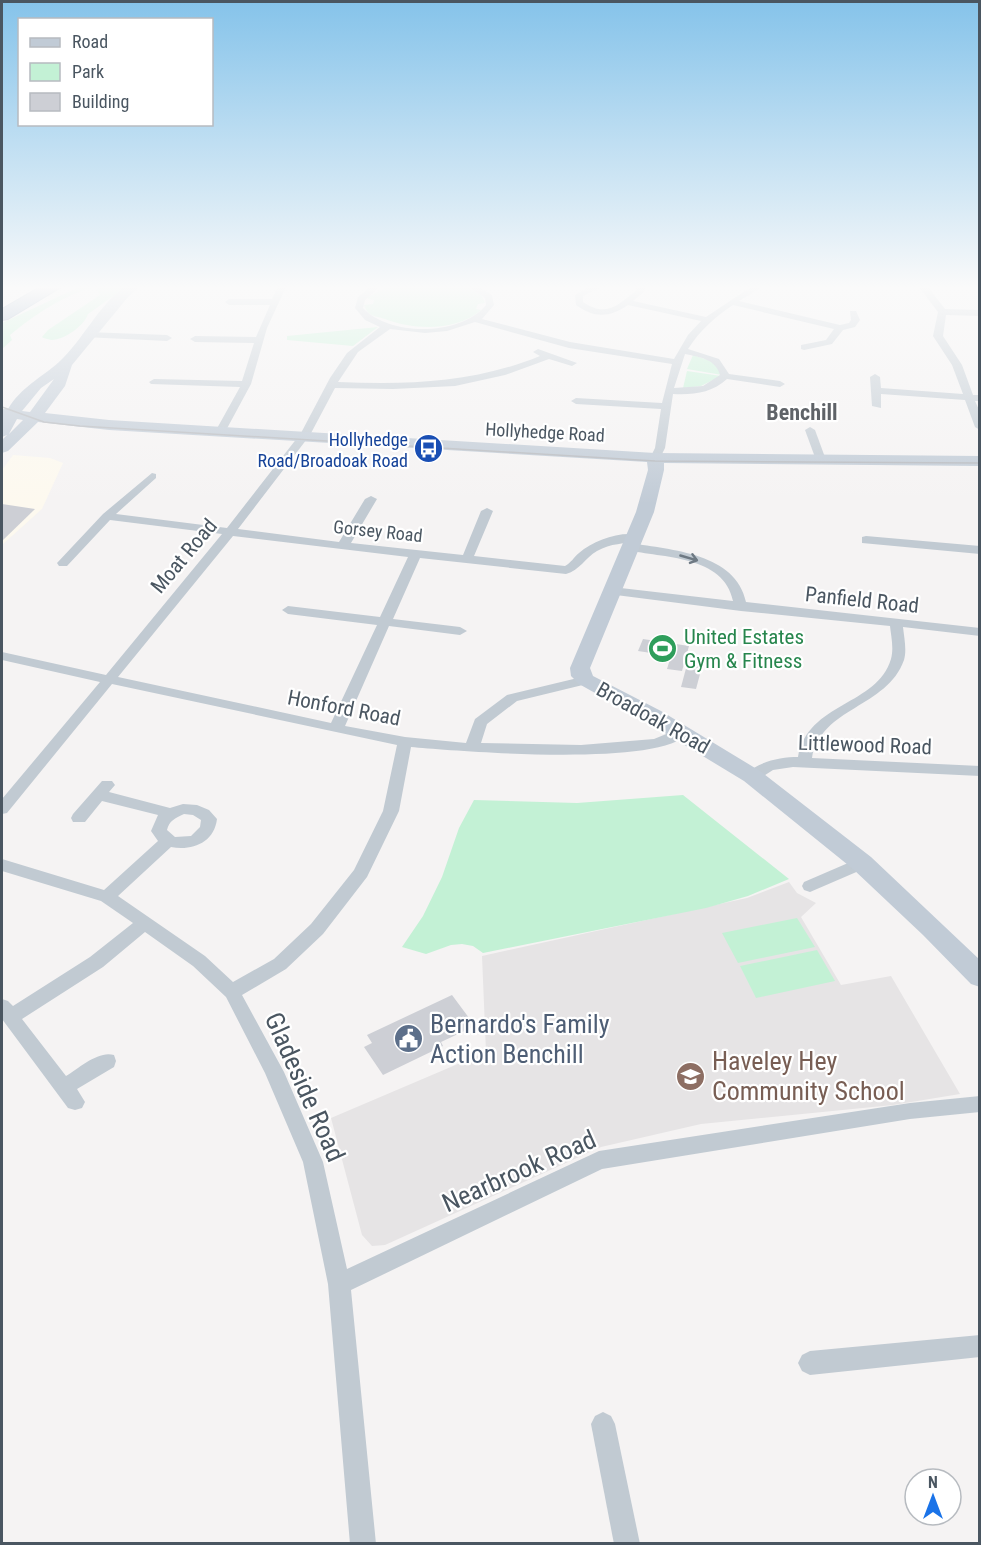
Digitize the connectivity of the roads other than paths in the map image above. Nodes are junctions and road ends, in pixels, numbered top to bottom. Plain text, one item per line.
1 (69, 359) edge
2 (253, 359) edge
3 (346, 359) edge
4 (539, 359) edge
5 (558, 359) edge
6 (659, 359) edge
7 (679, 359) edge
8 (711, 359) edge
9 (953, 359) edge
10 (677, 362) junction
11 (572, 363) dead end
12 (65, 364) junction
13 (725, 376) junction
14 (875, 378) dead end
15 (154, 382) dead end
16 (246, 384) junction
17 (780, 384) dead end
18 (332, 385) junction
19 (28, 391) junction
20 (670, 391) junction
21 (876, 391) junction
22 (975, 398) edge
23 (2, 401) edge
24 (576, 401) dead end
25 (667, 406) junction
26 (877, 406) dead end
27 (13, 419) edge
28 (980, 427) edge
29 (810, 430) dead end
30 (220, 432) junction
31 (303, 437) junction
32 (2, 448) edge
33 (655, 458) junction
34 (821, 460) junction
35 (980, 461) edge
36 (152, 476) dead end
37 (371, 499) dead end
38 (488, 511) dead end
39 (107, 516) junction
40 (229, 532) junction
41 (866, 540) dead end
42 (633, 543) junction
43 (343, 546) junction
44 (980, 550) edge
45 (416, 553) junction
46 (466, 559) junction
47 (63, 563) dead end
48 (612, 591) junction
49 (741, 607) junction
50 (288, 610) dead end
51 (385, 622) junction
52 (896, 623) junction
53 (460, 631) dead end
54 (980, 632) edge
55 (2, 656) edge
56 (108, 680) junction
57 (586, 680) junction
58 (336, 729) junction
59 (681, 733) junction
60 (405, 741) junction
61 (472, 748) junction
62 (804, 763) junction
63 (978, 774) edge
64 (752, 776) junction
65 (2, 809) edge
66 (167, 816) junction
67 (80, 818) dead end
68 (168, 841) junction
69 (862, 863) junction
70 (2, 864) edge
71 (810, 886) dead end
72 (107, 897) junction
73 (144, 923) junction
74 (980, 977) edge
75 (232, 992) junction
76 (6, 1012) edge
77 (106, 1061) dead end
78 (980, 1104) edge
79 (339, 1284) junction
80 (980, 1346) edge
81 (810, 1363) dead end
82 (603, 1424) dead end
83 (363, 1544) edge
84 (627, 1544) edge

1 - 12 street
2 - 16 street
3 - 18 street, Moat Road
4 - 18 street
5 - 11 street
6 - 10 street
7 - 10 street, Broadoak Road
8 - 13 street
9 - 22 street
10 - 20 street, Broadoak Road
12 - 19 street
12 - 27 street
13 - 17 street
13 - 20 street
14 - 21 street
15 - 16 street
16 - 30 street
18 - 31 street, Moat Road
19 - 23 street
19 - 27 street
20 - 25 street, Broadoak Road
21 - 22 street
21 - 26 street
22 - 28 street
24 - 25 street
25 - 33 street, Broadoak Road
27 - 30 street, Hollyhedge Road
27 - 32 street
29 - 34 street
30 - 31 street, Hollyhedge Road
31 - 33 street, Hollyhedge Road
31 - 40 street, Moat Road
33 - 34 street, Hollyhedge Road
33 - 42 street, Broadoak Road
34 - 35 street, Hollyhedge Road
36 - 39 street
37 - 43 street
38 - 46 street
39 - 40 street, Gorsey Road
39 - 47 street
40 - 43 street, Gorsey Road
40 - 56 street, Moat Road
41 - 44 street
42 - 46 street, Gorsey Road
42 - 48 street, Broadoak Road
42 -> 49 street
43 - 45 street, Gorsey Road
45 - 46 street, Gorsey Road
45 - 51 street
48 - 49 street, Panfield Road
48 - 57 street, Broadoak Road
49 - 52 street, Panfield Road
50 - 51 street
51 - 53 street
51 - 58 street
52 - 54 street, Panfield Road
52 - 62 street
55 - 56 street, Honford Road
56 - 58 street, Honford Road
56 - 65 street, Moat Road
57 - 59 street, Broadoak Road
57 - 61 street
58 - 60 street, Honford Road
59 - 61 street, Honford Road
59 - 64 street, Broadoak Road
60 - 61 street, Honford Road
60 - 75 street
62 - 63 street, Littlewood Road
62 - 64 street, Littlewood Road
64 - 69 street, Broadoak Road
66 - 67 street
66 - 68 street
66 - 68 street
68 - 72 street
69 - 71 street
69 - 74 street, Broadoak Road
70 - 72 street, Gladeside Road
72 - 73 street, Gladeside Road
73 - 75 street, Gladeside Road
73 - 76 street
75 - 79 street, Gladeside Road
76 - 77 street
78 - 79 street, Nearbrook Road
79 - 83 street, Gladeside Road
80 - 81 street
82 - 84 street

